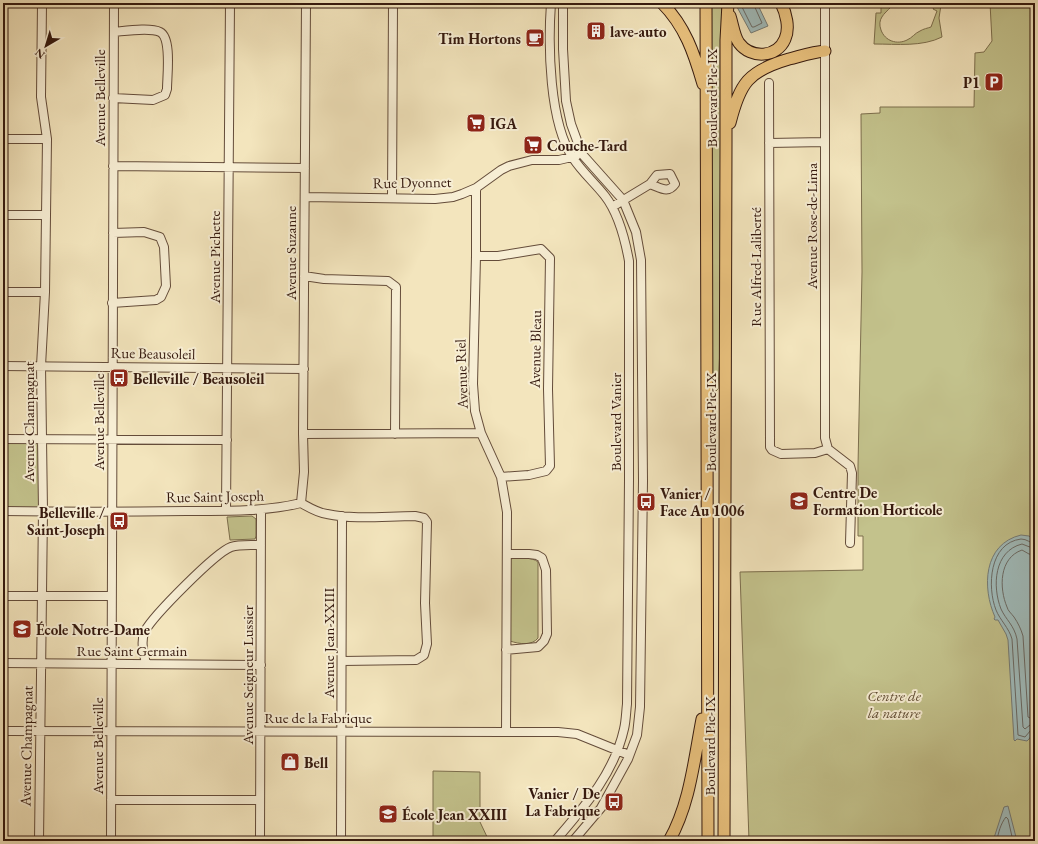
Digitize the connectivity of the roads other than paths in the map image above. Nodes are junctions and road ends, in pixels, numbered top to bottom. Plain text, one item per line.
1 (42, 3) edge
2 (114, 3) edge
3 (230, 3) edge
4 (306, 3) edge
5 (392, 3) edge
6 (551, 3) edge
7 (562, 3) edge
8 (662, 3) edge
9 (706, 3) edge
10 (780, 3) edge
11 (825, 3) edge
12 (728, 7) edge
13 (114, 32) junction
14 (825, 51) junction
15 (769, 83) dead end
16 (707, 96) junction
17 (113, 98) junction
18 (3, 139) edge
19 (47, 139) junction
20 (769, 142) junction
21 (825, 142) junction
22 (726, 143) junction
23 (582, 154) junction
24 (572, 158) junction
25 (113, 166) junction
26 (229, 167) junction
27 (305, 168) junction
28 (650, 184) dead end
29 (476, 188) junction
30 (305, 197) junction
31 (392, 198) junction
32 (622, 200) junction
33 (612, 207) junction
34 (46, 215) junction
35 (3, 216) edge
36 (113, 233) junction
37 (476, 256) junction
38 (304, 276) junction
39 (3, 292) edge
40 (45, 292) junction
41 (112, 303) junction
42 (3, 366) edge
43 (41, 366) junction
44 (112, 367) junction
45 (227, 368) junction
46 (304, 369) junction
47 (481, 433) junction
48 (303, 434) junction
49 (395, 434) junction
50 (42, 438) junction
51 (3, 439) edge
52 (111, 439) junction
53 (227, 440) junction
54 (828, 449) junction
55 (501, 477) junction
56 (302, 503) junction
57 (261, 510) junction
58 (3, 511) edge
59 (43, 511) junction
60 (226, 511) junction
61 (111, 512) junction
62 (342, 516) junction
63 (850, 543) dead end
64 (261, 544) junction
65 (507, 554) junction
66 (3, 596) edge
67 (42, 596) junction
68 (111, 596) junction
69 (506, 650) junction
70 (342, 661) junction
71 (3, 663) edge
72 (41, 663) junction
73 (111, 664) junction
74 (146, 664) junction
75 (261, 665) junction
76 (707, 694) junction
77 (41, 730) junction
78 (3, 731) edge
79 (111, 731) junction
80 (260, 731) junction
81 (341, 732) junction
82 (506, 732) junction
83 (617, 750) junction
84 (630, 755) junction
85 (111, 800) junction
86 (260, 800) junction
87 (724, 824) junction
88 (39, 841) edge
89 (111, 841) edge
90 (260, 841) edge
91 (341, 841) edge
92 (555, 841) edge
93 (573, 841) edge
94 (669, 841) edge
95 (708, 841) edge
96 (724, 841) edge
97 (728, 841) edge

1 - 19 street, Avenue Champagnat
2 - 13 street, Avenue Belleville
3 - 26 street, Avenue Pichette
4 - 27 street, Avenue Suzanne
5 - 31 street
6 - 24 street, Boulevard Vanier
7 - 23 street, Boulevard Vanier
8 - 16 highway
9 - 16 highway, Boulevard Pie-IX
10 - 12 highway
11 - 14 street, Avenue Rose-de-Lima
12 - 22 highway, Boulevard Pie-IX
13 - 17 street, Avenue Belleville
13 - 17 street
14 - 21 street, Avenue Rose-de-Lima
14 - 22 highway
15 - 20 street, Rue Alfred-Laliberté
16 - 76 highway, Boulevard Pie-IX
17 - 25 street, Avenue Belleville
18 - 19 street
19 - 34 street, Avenue Champagnat
20 - 21 street
20 - 54 street, Rue Alfred-Laliberté
21 - 54 street, Avenue Rose-de-Lima
22 - 87 highway, Boulevard Pie-IX
23 - 24 street, Rue Dyonnet
23 - 32 street, Boulevard Vanier
24 - 29 street, Rue Dyonnet
24 - 33 street, Boulevard Vanier
25 - 26 street
25 - 36 street, Avenue Belleville
26 - 27 street
26 - 45 street, Avenue Pichette
27 - 30 street, Avenue Suzanne
28 - 32 street
29 - 31 street, Rue Dyonnet
29 - 37 street, Avenue Riel
30 - 31 street, Rue Dyonnet
30 - 38 street, Avenue Suzanne
32 - 33 street
32 - 84 street, Boulevard Vanier
33 - 83 street, Boulevard Vanier
34 - 35 street
34 - 40 street, Avenue Champagnat
36 - 41 street, Avenue Belleville
36 - 41 street
37 - 47 street, Avenue Riel
37 - 55 street, Avenue Bleau
38 - 46 street, Avenue Suzanne
38 - 49 street
39 - 40 street
40 - 43 street, Avenue Champagnat
41 - 44 street, Avenue Belleville
42 - 43 street, Rue Beausoleil
43 - 44 street, Rue Beausoleil
43 - 50 street, Avenue Champagnat
44 - 45 street, Rue Beausoleil
44 - 52 street, Avenue Belleville
45 - 46 street, Rue Beausoleil
45 - 53 street, Avenue Pichette
46 - 48 street, Avenue Suzanne
47 - 49 street
47 - 55 street, Avenue Riel
48 - 49 street
48 - 56 street, Avenue Suzanne
50 - 51 street
50 - 52 street
50 - 59 street, Avenue Champagnat
52 - 53 street
52 - 61 street, Avenue Belleville
53 - 60 street, Avenue Pichette
54 - 63 street
55 - 65 street, Avenue Riel
56 - 57 street, Rue Saint Joseph
56 - 62 street
57 - 60 street, Rue Saint Joseph
57 - 64 street, Avenue Seigneur Lussier
58 - 59 street, Rue Saint Joseph
59 - 61 street, Rue Saint Joseph
59 - 67 street, Avenue Champagnat
60 - 61 street, Rue Saint Joseph
61 - 68 street, Avenue Belleville
62 - 70 street, Avenue Jean-XXIII
62 - 70 street
64 - 74 street
64 - 75 street, Avenue Seigneur Lussier
65 - 69 street, Avenue Riel
65 - 69 street
66 - 67 street
67 - 68 street
67 - 72 street, Avenue Champagnat
68 - 73 street, Avenue Belleville
69 - 82 street, Avenue Riel
70 - 81 street, Avenue Jean-XXIII
71 - 72 street, Rue Saint Germain
72 - 73 street, Rue Saint Germain
72 - 77 street, Avenue Champagnat
73 - 74 street, Rue Saint Germain
73 - 79 street, Avenue Belleville
74 - 75 street, Rue Saint Germain
75 - 80 street, Avenue Seigneur Lussier
76 - 94 highway
76 - 95 highway, Boulevard Pie-IX
77 - 78 street, Rue de la Fabrique
77 - 79 street, Rue de la Fabrique
77 - 88 street, Avenue Champagnat
79 - 80 street, Rue de la Fabrique
79 - 85 street, Avenue Belleville
80 - 81 street, Rue de la Fabrique
80 - 86 street, Avenue Seigneur Lussier
81 - 82 street, Rue de la Fabrique
81 - 91 street, Avenue Jean-XXIII
82 - 83 street, Rue de la Fabrique
83 - 84 street, Rue de la Fabrique
83 - 92 street, Boulevard Vanier
84 - 93 street, Boulevard Vanier
85 - 86 street
85 - 89 street, Avenue Belleville
86 - 90 street, Avenue Seigneur Lussier
87 - 96 highway, Boulevard Pie-IX
87 - 97 highway

